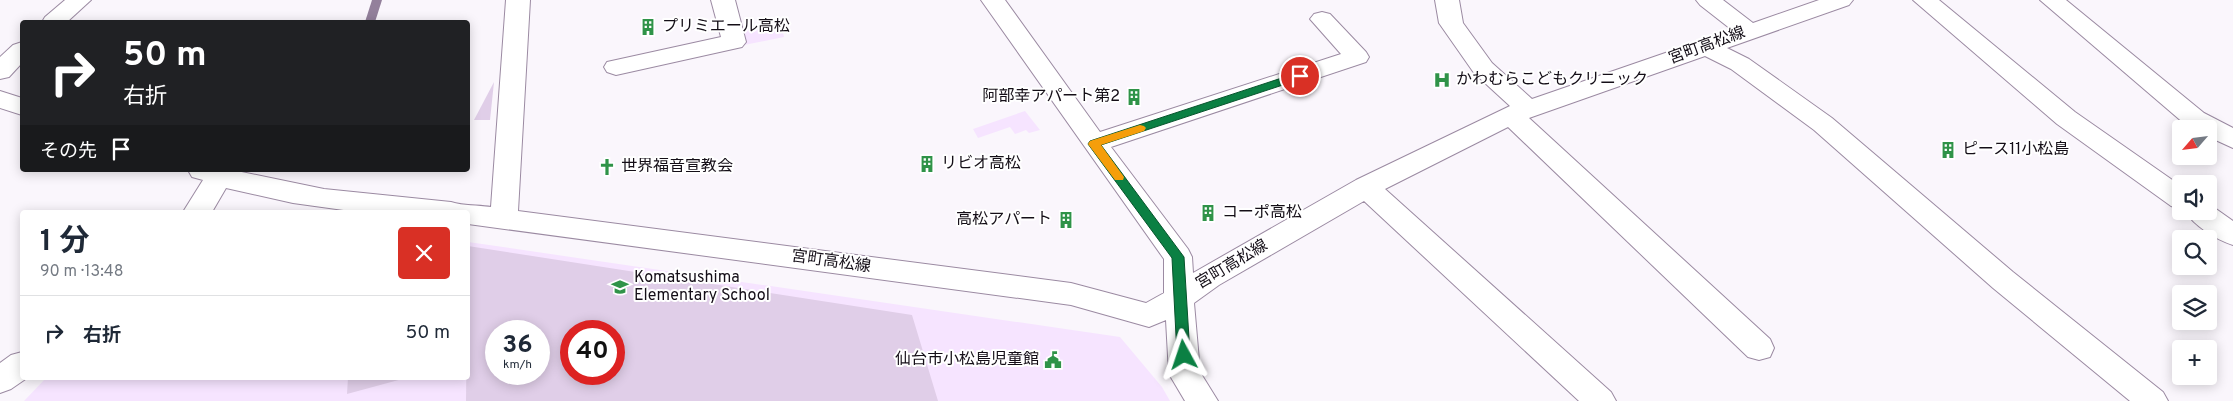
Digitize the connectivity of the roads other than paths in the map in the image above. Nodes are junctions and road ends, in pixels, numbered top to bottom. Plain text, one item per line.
1 (79, 0) edge
2 (518, 0) edge
3 (723, 0) edge
4 (993, 0) edge
5 (1447, 0) edge
6 (1708, 0) edge
7 (1841, 0) edge
8 (1925, 0) edge
9 (2052, 0) edge
10 (1322, 19) dead end
11 (55, 20) edge
12 (1749, 31) junction
13 (1706, 47) junction
14 (20, 52) edge
15 (616, 67) dead end
16 (0, 71) edge
17 (0, 100) edge
18 (20, 106) edge
19 (1519, 111) junction
20 (2233, 140) edge
21 (1094, 144) junction
22 (210, 173) edge
23 (1366, 187) junction
24 (2172, 193) edge
25 (198, 210) edge
26 (429, 210) edge
27 (470, 214) edge
28 (504, 218) junction
29 (2212, 220) edge
30 (2233, 235) edge
31 (1179, 299) junction
32 (1759, 348) dead end
33 (20, 365) edge
34 (0, 380) edge
35 (1202, 401) edge
36 (1600, 401) edge
37 (2152, 401) edge

1 - 11 street
2 - 28 street
3 - 15 street
4 - 21 street
5 - 19 street
6 - 12 street
7 - 12 street, 宮町高松線
8 - 24 street
9 - 20 street
10 - 21 street
12 - 13 street, 宮町高松線
13 - 19 street, 宮町高松線
13 - 37 street
14 - 16 street
17 - 18 street
19 - 23 street, 宮町高松線
19 - 32 street
21 - 31 street
22 - 25 street
22 - 26 street
23 - 31 street, 宮町高松線
23 - 36 street
27 - 28 street, 宮町高松線
28 - 31 street, 宮町高松線
29 - 30 street
31 - 35 street
33 - 34 street

